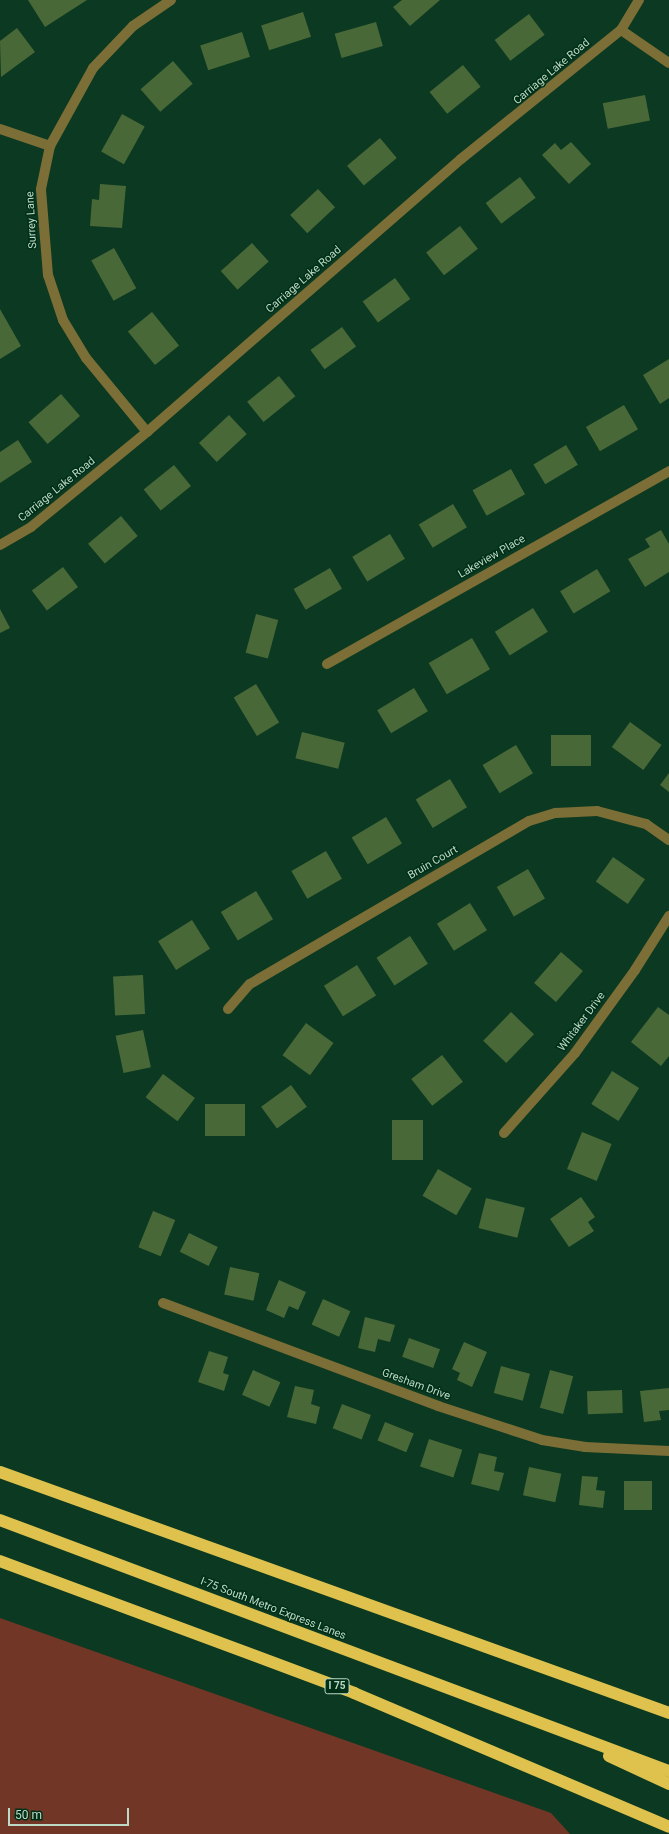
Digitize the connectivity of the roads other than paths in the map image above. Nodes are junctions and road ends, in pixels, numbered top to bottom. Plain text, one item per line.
1 (171, 0) edge
2 (639, 0) edge
3 (621, 30) junction
4 (669, 63) edge
5 (0, 129) edge
6 (50, 146) junction
7 (147, 432) junction
8 (669, 471) edge
9 (0, 545) edge
10 (327, 664) dead end
11 (669, 840) edge
12 (669, 916) edge
13 (228, 1009) dead end
14 (504, 1133) dead end
15 (163, 1303) dead end
16 (669, 1451) edge
17 (0, 1472) edge
18 (0, 1520) edge
19 (0, 1561) edge
20 (669, 1713) edge
21 (537, 1723) junction
22 (669, 1771) edge
23 (669, 1784) edge
24 (669, 1826) edge

1 - 6 street, Surrey Lane
2 - 3 street
3 - 4 street
3 - 7 street, Carriage Lake Road
5 - 6 street
6 - 7 street, Surrey Lane
7 - 9 street, Carriage Lake Road
8 - 10 street, Lakeview Place
11 - 13 street, Bruin Court
12 - 14 street, Whitaker Drive
15 - 16 street, Gresham Drive
17 - 20 highway
18 - 21 highway, I-75 South Metro Express Lanes
19 - 24 highway, I 75
21 - 22 highway, I-75 South Metro Express Lanes
21 - 23 highway, I-75 South Metro Express Lanes

